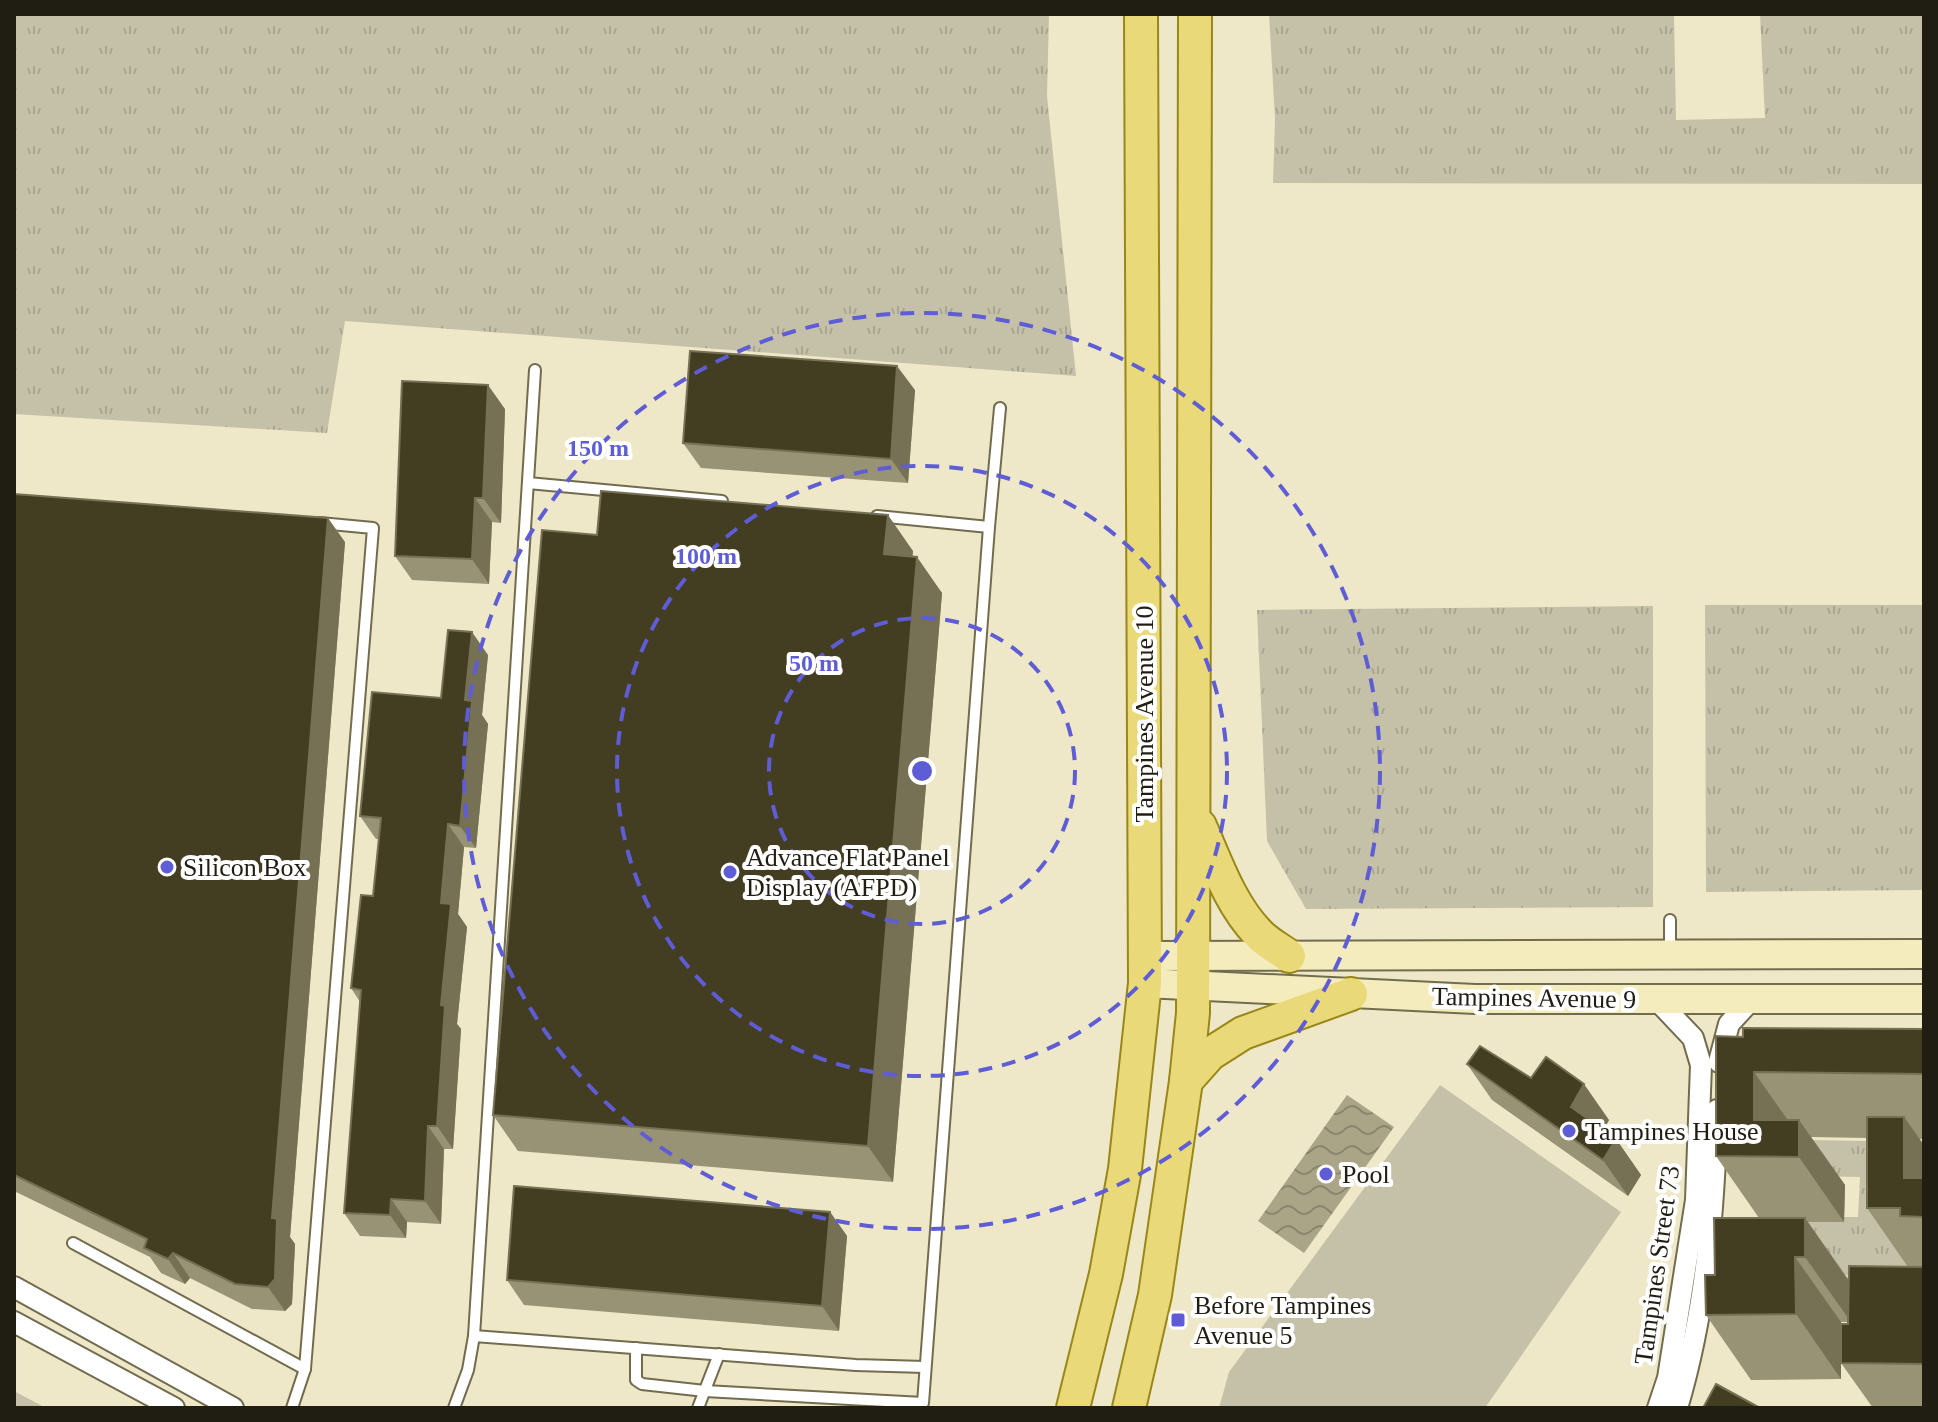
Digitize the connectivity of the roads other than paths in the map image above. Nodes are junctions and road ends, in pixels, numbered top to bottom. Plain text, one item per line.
1 (1141, 14) edge
2 (1195, 14) edge
3 (535, 370) dead end
4 (1000, 408) dead end
5 (528, 483) junction
6 (735, 503) edge
7 (862, 515) edge
8 (313, 522) edge
9 (989, 527) junction
10 (1195, 816) junction
11 (1670, 920) dead end
12 (1924, 954) edge
13 (1670, 955) junction
14 (1289, 956) junction
15 (1145, 970) junction
16 (1193, 970) junction
17 (1351, 994) junction
18 (1924, 999) edge
19 (1657, 1000) junction
20 (1751, 1000) junction
21 (1186, 1081) junction
22 (73, 1243) dead end
23 (14, 1287) edge
24 (14, 1322) edge
25 (474, 1336) junction
26 (636, 1348) junction
27 (719, 1354) junction
28 (925, 1367) junction
29 (305, 1369) junction
30 (705, 1391) junction
31 (174, 1408) edge
32 (233, 1408) edge
33 (292, 1408) edge
34 (454, 1408) edge
35 (698, 1408) edge
36 (1073, 1408) edge
37 (1129, 1408) edge
38 (1658, 1408) edge
39 (1677, 1408) edge

1 - 15 main road, Tampines Avenue 10
2 - 10 main road, Tampines Avenue 10
3 - 5 lane
4 - 9 lane
5 - 6 lane
5 - 25 lane
7 - 9 lane
8 - 29 lane
9 - 28 lane
10 - 14 main road
10 - 16 main road, Tampines Avenue 10
11 - 13 lane
12 - 13 main road, Tampines Avenue 9
13 - 14 main road, Tampines Avenue 9
14 - 16 main road, Tampines Avenue 9
15 - 16 main road, Tampines Avenue 9
15 - 36 main road, Tampines Avenue 10
16 - 17 main road, Tampines Avenue 9
16 - 21 main road, Tampines Avenue 10
17 - 19 main road, Tampines Avenue 9
17 - 21 main road
18 - 20 main road, Tampines Avenue 9
19 - 20 main road, Tampines Avenue 9
19 - 38 street, Tampines Street 73
20 - 39 street, Tampines Street 73
21 - 37 main road, Tampines Avenue 10
22 - 29 lane
23 - 32 street
24 - 31 street
25 - 26 lane
25 - 34 lane
26 - 27 lane
26 - 30 lane
27 - 28 lane
27 - 30 lane
28 - 30 lane
29 - 33 lane
30 - 35 lane

